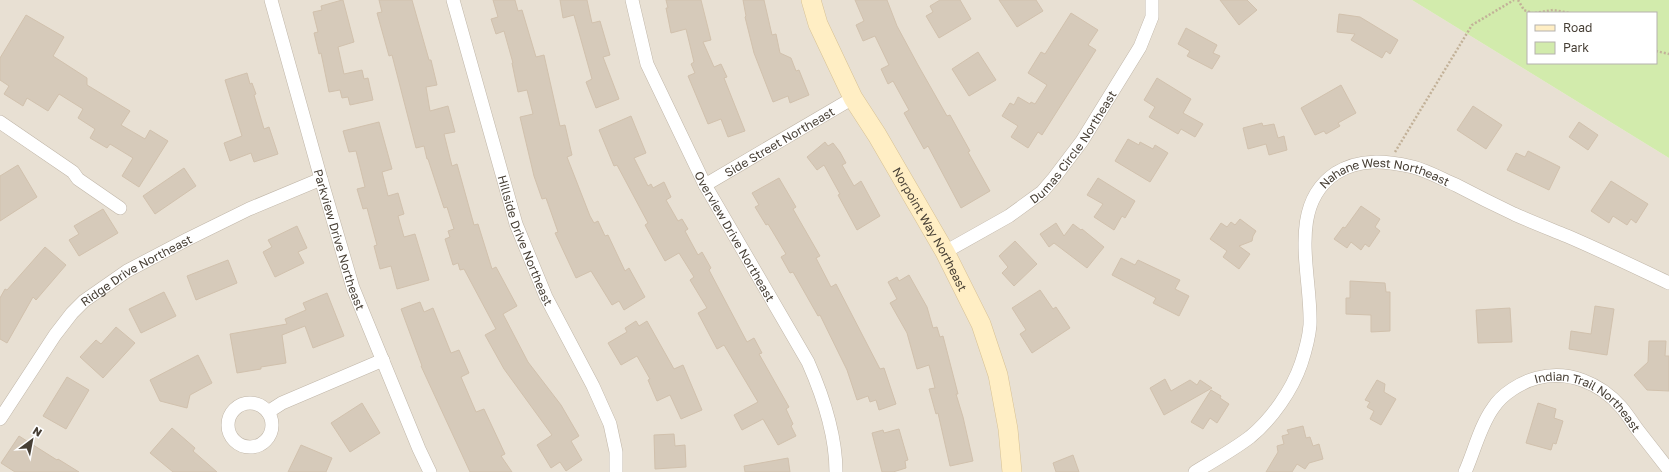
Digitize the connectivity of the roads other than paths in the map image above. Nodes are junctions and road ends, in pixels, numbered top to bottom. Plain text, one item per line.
1 (271, 0) edge
2 (453, 0) edge
3 (632, 0) edge
4 (810, 0) edge
5 (1152, 0) edge
6 (853, 98) junction
7 (0, 122) edge
8 (321, 180) junction
9 (705, 185) junction
10 (120, 208) dead end
11 (945, 252) junction
12 (1669, 283) edge
13 (383, 360) junction
14 (268, 412) dead end
15 (0, 419) edge
16 (1669, 470) edge
17 (430, 472) edge
18 (616, 472) edge
19 (836, 472) edge
20 (1012, 472) edge
21 (1195, 472) edge
22 (1465, 472) edge

1 - 8 street, Parkview Drive Northeast
2 - 18 street, Hillside Drive Northeast
3 - 9 street, Overview Drive Northeast
4 - 6 street, Norpoint Way Northeast
5 - 11 street, Dumas Circle Northeast
6 - 9 street, Side Street Northeast
6 - 11 street, Norpoint Way Northeast
7 - 10 street
8 - 13 street, Parkview Drive Northeast
8 - 15 street, Ridge Drive Northeast
9 - 19 street, Overview Drive Northeast
11 - 20 street, Norpoint Way Northeast
12 - 21 street, Nahane West Northeast
13 - 14 street
13 - 17 street, Parkview Drive Northeast
16 - 22 street, Indian Trail Northeast

